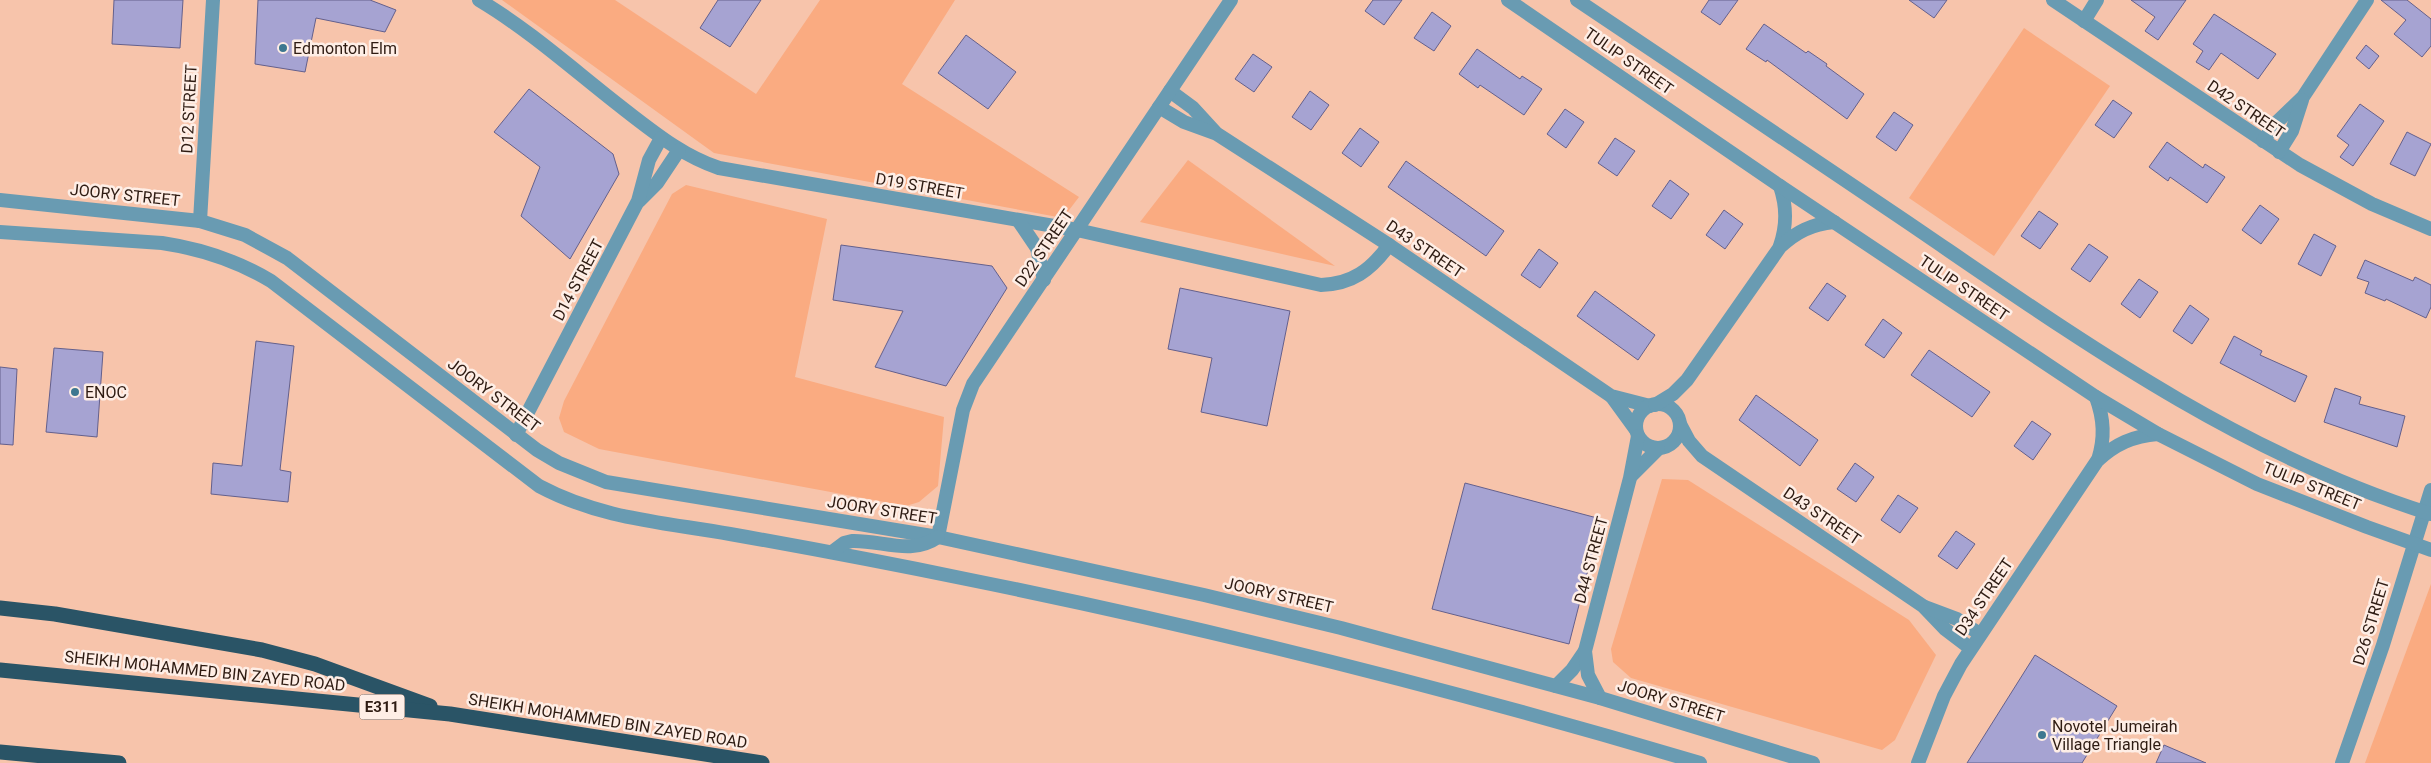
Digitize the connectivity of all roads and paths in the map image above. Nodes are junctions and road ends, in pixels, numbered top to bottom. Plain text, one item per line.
1 (213, 0) edge
2 (479, 0) edge
3 (1232, 0) edge
4 (1508, 0) edge
5 (1578, 0) edge
6 (2053, 0) edge
7 (2097, 0) edge
8 (2367, 0) edge
9 (2074, 6) edge
10 (2084, 21) junction
11 (1170, 91) junction
12 (2303, 97) junction
13 (1159, 107) junction
14 (1217, 134) junction
15 (661, 138) junction
16 (2263, 141) junction
17 (679, 150) junction
18 (2279, 152) junction
19 (1780, 186) junction
20 (0, 200) edge
21 (638, 201) junction
22 (1018, 220) junction
23 (200, 221) junction
24 (1834, 222) junction
25 (2431, 229) edge
26 (1077, 230) junction
27 (0, 232) edge
28 (1389, 245) junction
29 (1780, 247) junction
30 (1044, 280) junction
31 (1687, 380) junction
32 (1612, 396) junction
33 (2096, 397) junction
34 (1652, 405) junction
35 (1679, 421) junction
36 (1637, 433) junction
37 (2158, 434) junction
38 (516, 435) junction
39 (1662, 448) junction
40 (1702, 456) junction
41 (2097, 461) junction
42 (1630, 478) junction
43 (2431, 490) edge
44 (2428, 513) edge
45 (938, 537) junction
46 (2414, 544) junction
47 (2431, 550) edge
48 (832, 552) junction
49 (1923, 606) junction
50 (0, 608) edge
51 (1980, 634) junction
52 (1970, 648) junction
53 (1585, 651) junction
54 (0, 670) edge
55 (1556, 686) junction
56 (1600, 698) junction
57 (450, 714) junction
58 (0, 752) edge
59 (119, 763) edge
60 (762, 763) edge
61 (1700, 763) edge
62 (1813, 763) edge
63 (1918, 763) edge
64 (2342, 763) edge

1 - 23 street, D12 STREET
2 - 15 street, D19 STREET
3 - 11 street, D22 STREET
4 - 19 street, TULIP STREET
5 - 44 street, TULIP STREET
6 - 9 street, D42 STREET
7 - 10 street
8 - 12 street
9 - 10 street, D42 STREET
10 - 16 street, D42 STREET
11 - 13 street, D22 STREET
11 - 14 street, D43 STREET
12 - 16 street
12 - 18 street
13 - 14 street, D43 STREET
13 - 26 street, D22 STREET
14 - 28 street, D43 STREET
15 - 17 street, D19 STREET
15 - 21 street, D14 STREET
16 - 18 street, D42 STREET
17 - 21 street
17 - 22 street, D19 STREET
18 - 25 street, D42 STREET
19 - 24 street, TULIP STREET
19 - 29 street
20 - 23 street, JOORY STREET
21 - 38 street, D14 STREET
22 - 26 street, D19 STREET
22 - 30 street
23 - 38 street, JOORY STREET
24 - 29 street
24 - 33 street, TULIP STREET
26 - 28 street, D19 STREET
26 - 30 street, D22 STREET
27 - 48 street
28 - 32 street, D43 STREET
29 - 31 street
30 - 45 street, D22 STREET
31 - 34 street
31 - 35 street
32 - 34 street, D43 STREET
32 - 36 street, D43 STREET
33 - 37 street, TULIP STREET
33 - 41 street, D34 STREET
34 - 35 street
34 - 36 street
35 - 39 street
35 - 40 street, D43 STREET
36 - 39 street
36 - 42 street, D44 STREET
37 - 41 street, D34 STREET
37 - 46 street, TULIP STREET
38 - 45 street, JOORY STREET
39 - 40 street, D43 STREET
39 - 42 street, D44 STREET
40 - 49 street, D43 STREET
41 - 51 street, D34 STREET
42 - 53 street, D44 STREET
43 - 44 street, D26 STREET
44 - 46 street, D26 STREET
45 - 48 street
45 - 55 street, JOORY STREET
46 - 47 street, TULIP STREET
46 - 64 street, D26 STREET
48 - 61 street
49 - 51 street, D43 STREET
49 - 52 street, D43 STREET
50 - 57 highway
51 - 52 street, D34 STREET
52 - 63 street, D34 STREET
53 - 55 street, D44 STREET
53 - 56 street, D44 STREET
54 - 57 highway, SHEIKH MOHAMMED BIN ZAYED ROAD / E311
55 - 56 street, JOORY STREET
56 - 62 street, JOORY STREET
57 - 60 highway, SHEIKH MOHAMMED BIN ZAYED ROAD / E311
58 - 59 highway

